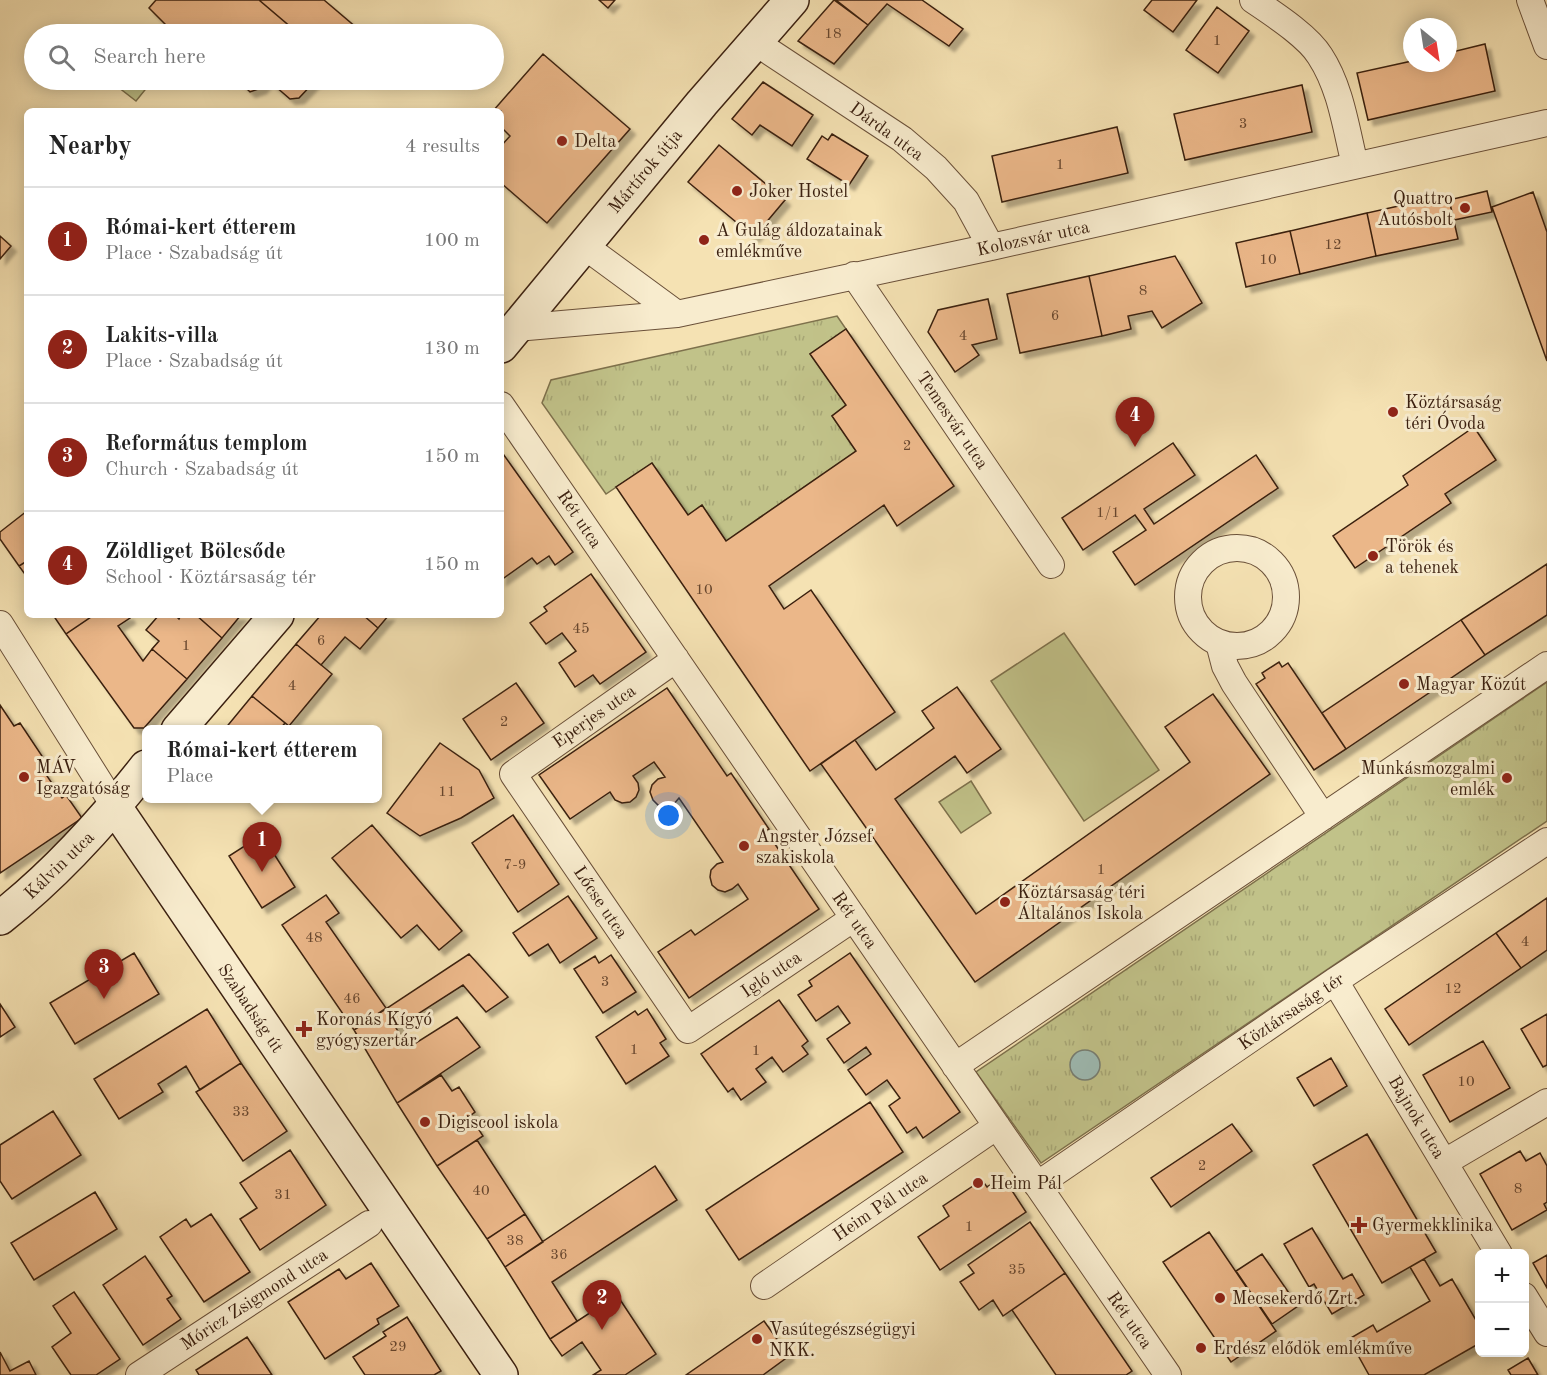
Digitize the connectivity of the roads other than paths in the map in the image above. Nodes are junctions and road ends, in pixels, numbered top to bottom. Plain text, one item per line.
1 (792, 0) edge
2 (1253, 0) edge
3 (1530, 0) edge
4 (755, 42) junction
5 (1547, 46) edge
6 (1547, 123) edge
7 (1355, 165) junction
8 (583, 245) junction
9 (991, 247) junction
10 (854, 275) junction
11 (677, 314) junction
12 (508, 337) edge
13 (504, 409) edge
14 (1051, 565) dead end
15 (274, 618) edge
16 (2, 631) edge
17 (1219, 643) dead end
18 (676, 659) junction
19 (1547, 665) edge
20 (181, 725) edge
21 (142, 773) edge
22 (513, 774) joint
23 (115, 807) junction
24 (1323, 817) junction
25 (1547, 841) edge
26 (0, 918) edge
27 (854, 918) junction
28 (1335, 981) junction
29 (688, 1030) joint
30 (955, 1066) junction
31 (1547, 1102) edge
32 (997, 1126) junction
33 (1445, 1162) junction
34 (1037, 1185) junction
35 (369, 1224) dead end
36 (1496, 1249) edge
37 (764, 1286) dead end
38 (1528, 1303) edge
39 (1547, 1333) edge
40 (152, 1372) edge
41 (501, 1375) edge
42 (1168, 1375) edge

1 - 4 street, Mártírok útja
2 - 7 street
3 - 5 street
4 - 8 street, Mártírok útja
4 - 9 street, Dárda utca
6 - 7 street, Kolozsvár utca
7 - 9 street, Kolozsvár utca
8 - 11 street
8 - 12 street, Mártírok útja
9 - 10 street, Kolozsvár utca
10 - 11 street, Kolozsvár utca
10 - 14 street, Temesvár utca
11 - 12 street, Kolozsvár utca
13 - 18 street, Rét utca
15 - 20 street
16 - 23 street, Szabadság út
17 - 24 street
18 - 22 street, Eperjes utca
18 - 27 street, Rét utca
19 - 24 street
21 - 23 street
22 - 29 street, Lőcse utca
23 - 26 street, Kálvin utca
23 - 41 street, Szabadság út
24 - 30 street
25 - 28 street, Köztársaság tér
27 - 29 street, Igló utca
27 - 30 street, Rét utca
28 - 33 street, Bajnok utca
28 - 34 street, Köztársaság tér
30 - 32 street, Rét utca
31 - 33 street
32 - 34 street, Rét utca
32 - 37 street, Heim Pál utca
33 - 36 street, Bajnok utca
34 - 42 street, Rét utca
35 - 40 street, Móricz Zsigmond utca
38 - 39 street

